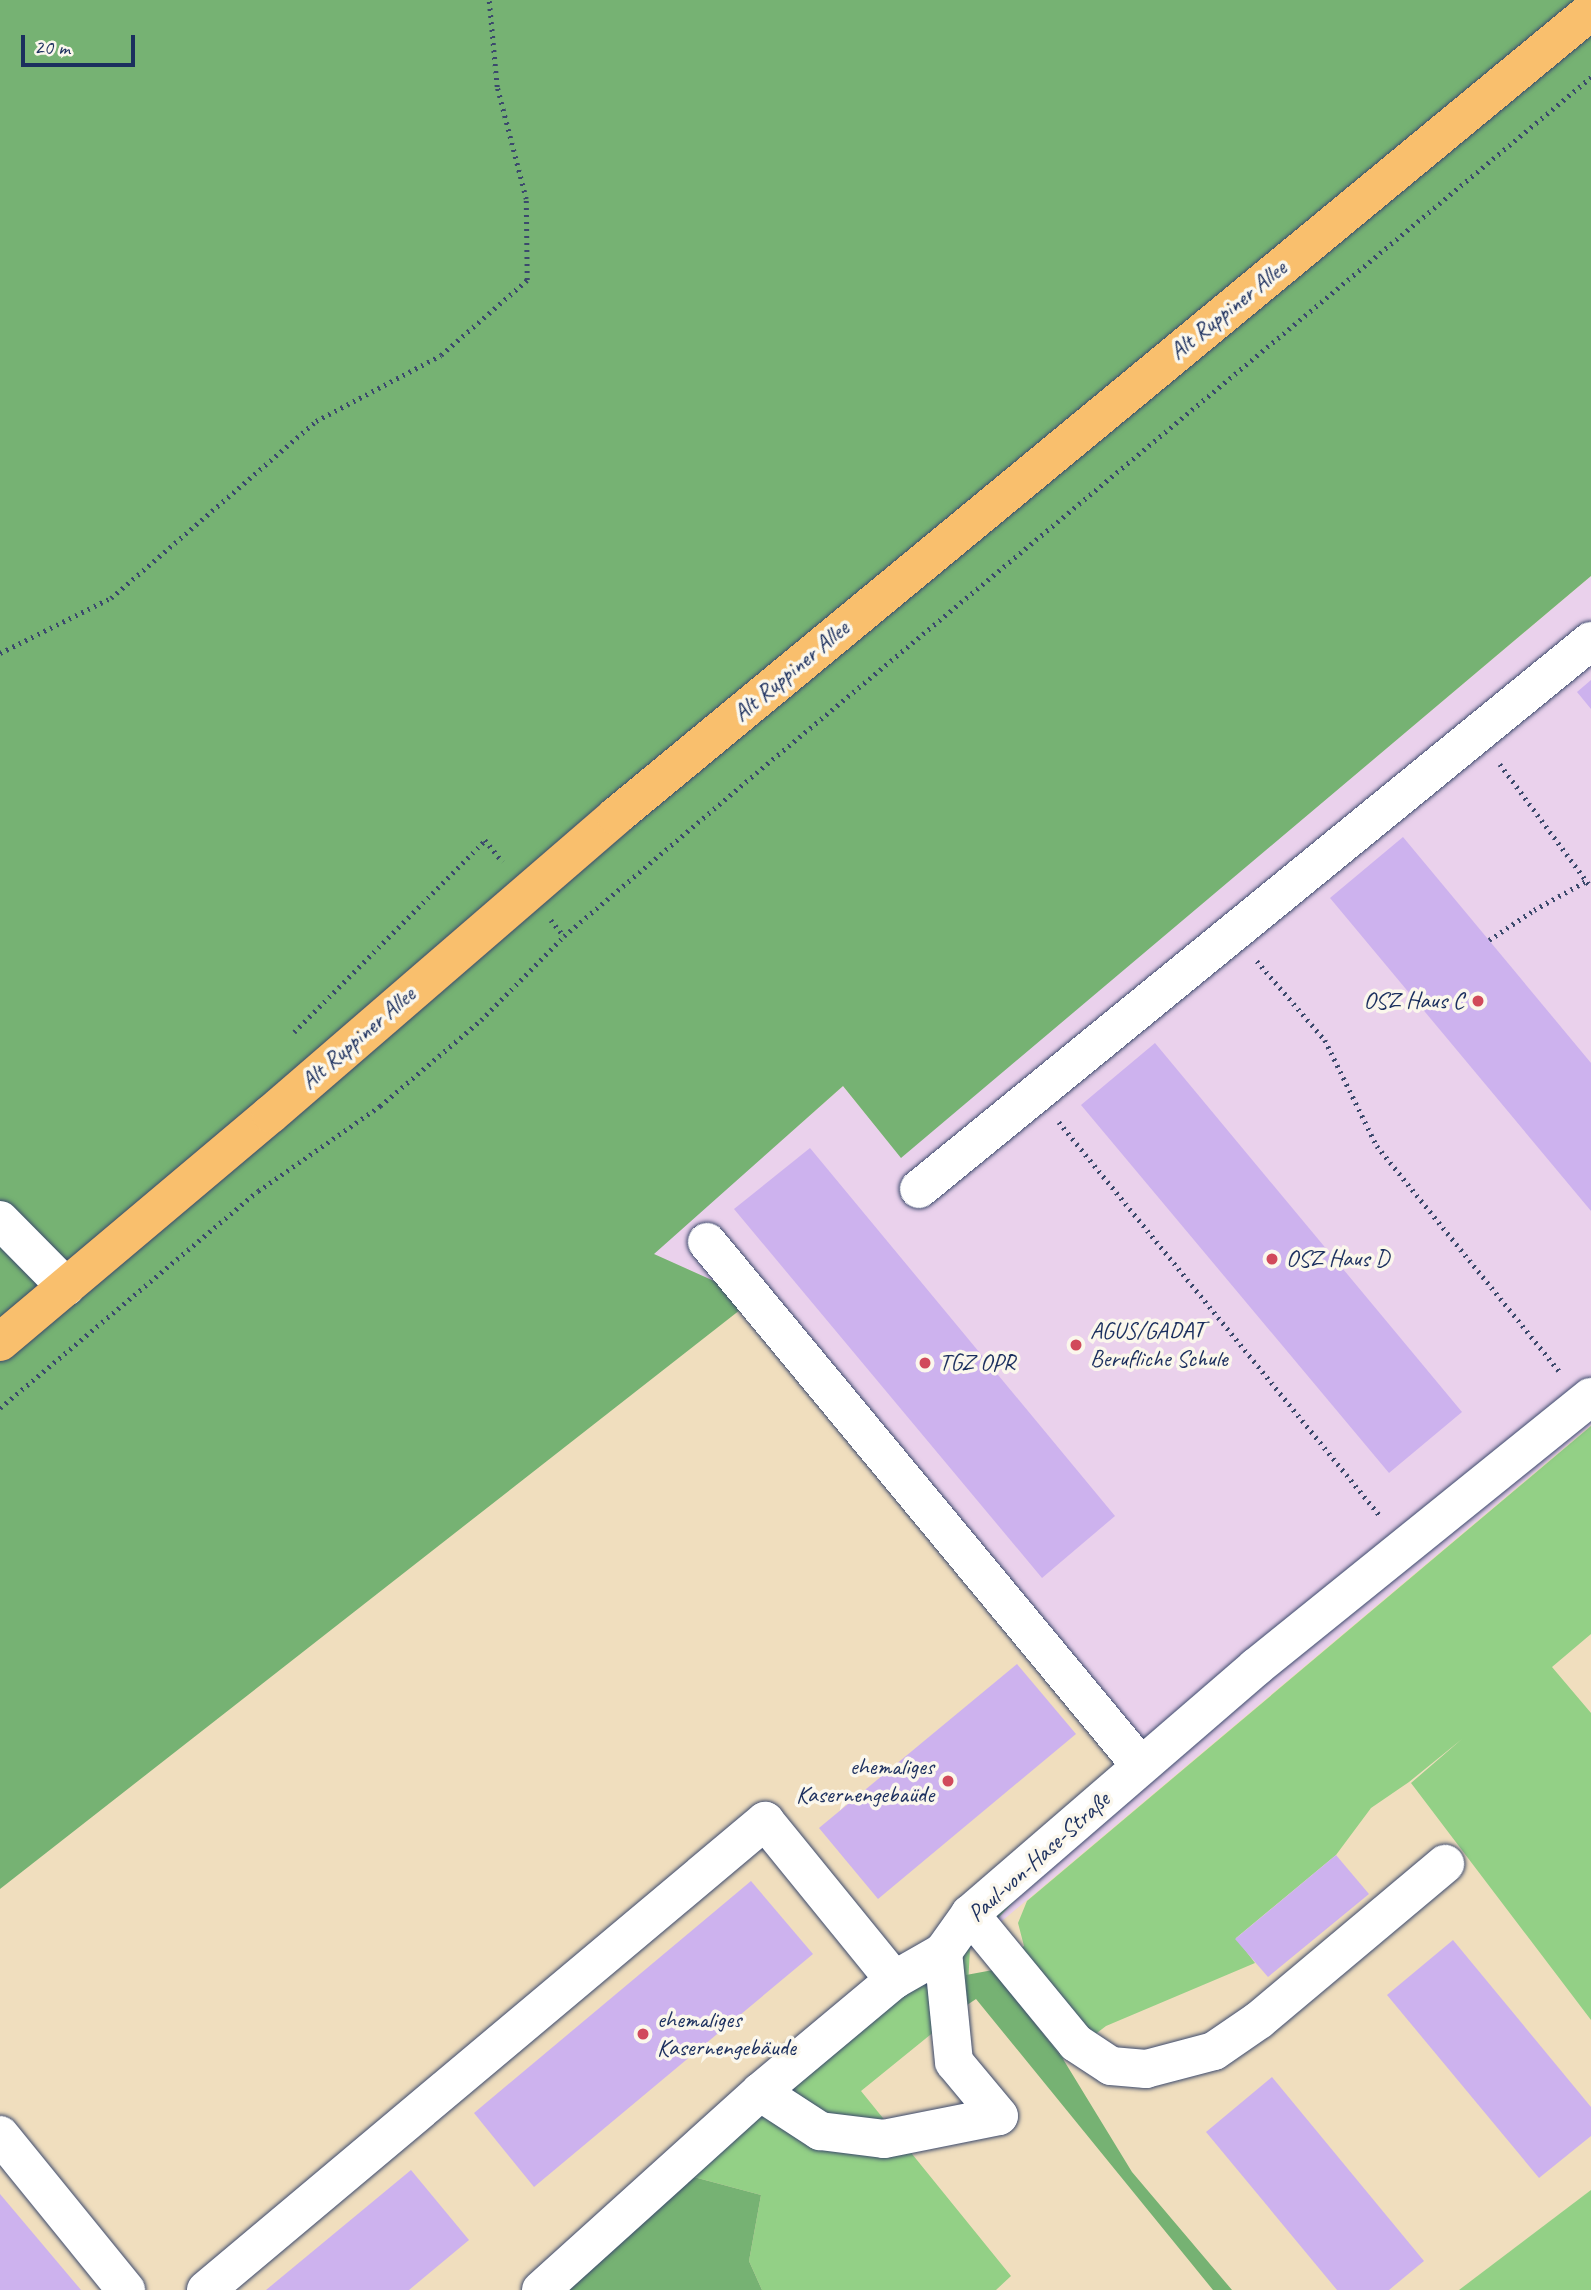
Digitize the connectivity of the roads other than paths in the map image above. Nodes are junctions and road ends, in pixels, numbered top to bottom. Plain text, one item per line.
1 (1591, 12) edge
2 (1591, 640) edge
3 (919, 1189) dead end
4 (0, 1220) edge
5 (707, 1242) dead end
6 (66, 1287) junction
7 (0, 1342) edge
8 (1588, 1400) edge
9 (1141, 1766) junction
10 (1445, 1864) dead end
11 (970, 1914) junction
12 (943, 1952) junction
13 (894, 1980) junction
14 (760, 2092) junction
15 (0, 2135) edge
16 (126, 2290) edge
17 (206, 2290) edge
18 (541, 2290) edge

1 - 6 main road, Alt Ruppiner Allee
2 - 3 lane
4 - 6 lane
5 - 9 lane
6 - 7 main road, Alt Ruppiner Allee
8 - 9 lane, Paul-von-Hase-Straße
9 - 11 lane, Paul-von-Hase-Straße
10 - 11 lane
11 - 12 lane, Paul-von-Hase-Straße
12 - 13 lane, Paul-von-Hase-Straße
12 - 14 lane
13 - 14 lane, Paul-von-Hase-Straße
13 - 17 lane
14 - 18 lane, Paul-von-Hase-Straße
15 - 16 lane

